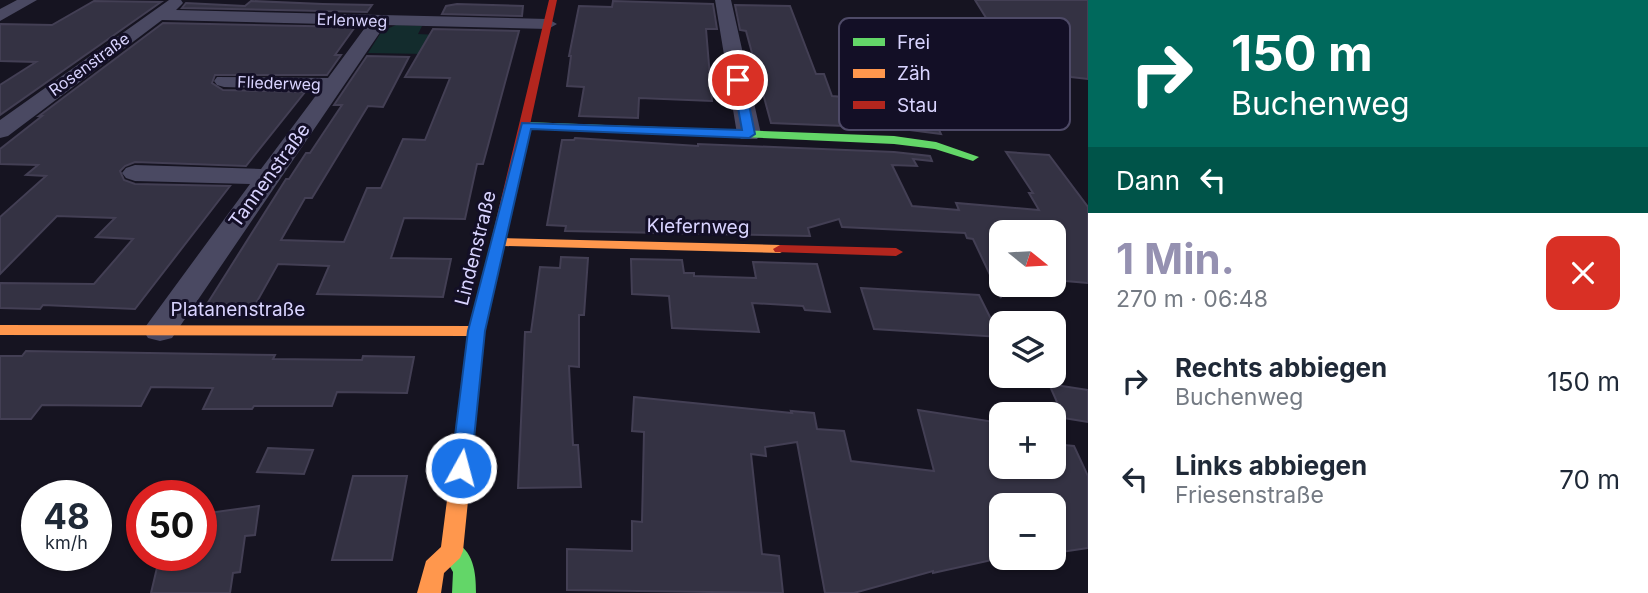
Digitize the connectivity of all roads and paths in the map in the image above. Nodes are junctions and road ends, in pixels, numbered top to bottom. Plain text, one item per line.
1 (29, 0) edge
2 (179, 0) edge
3 (553, 0) edge
4 (723, 0) edge
5 (157, 15) junction
6 (0, 16) edge
7 (379, 21) junction
8 (548, 24) junction
9 (224, 81) dead end
10 (335, 84) junction
11 (526, 125) junction
12 (0, 131) edge
13 (749, 134) junction
14 (973, 157) dead end
15 (135, 173) dead end
16 (267, 177) junction
17 (499, 242) junction
18 (895, 252) dead end
19 (0, 330) edge
20 (160, 330) junction
21 (477, 331) junction
22 (452, 551) junction
23 (429, 593) edge
24 (464, 593) edge

1 - 6 street
2 - 5 street, Rosenstraße
3 - 8 street, Lindenstraße
4 - 13 street
5 - 7 street, Erlenweg
5 - 12 street, Rosenstraße
7 - 8 street, Erlenweg
7 - 10 street, Tannenstraße
8 - 11 street, Lindenstraße
9 - 10 street, Fliederweg
10 - 16 street, Tannenstraße
11 - 13 street
11 - 17 street, Lindenstraße
13 - 14 street
15 - 16 street
16 - 20 street, Tannenstraße
17 - 18 street, Kiefernweg
17 - 21 street, Lindenstraße
19 - 20 street, Platanenstraße
20 - 21 street, Platanenstraße
21 - 22 street, Lindenstraße
22 - 23 street
22 - 24 street, Lindenstraße

